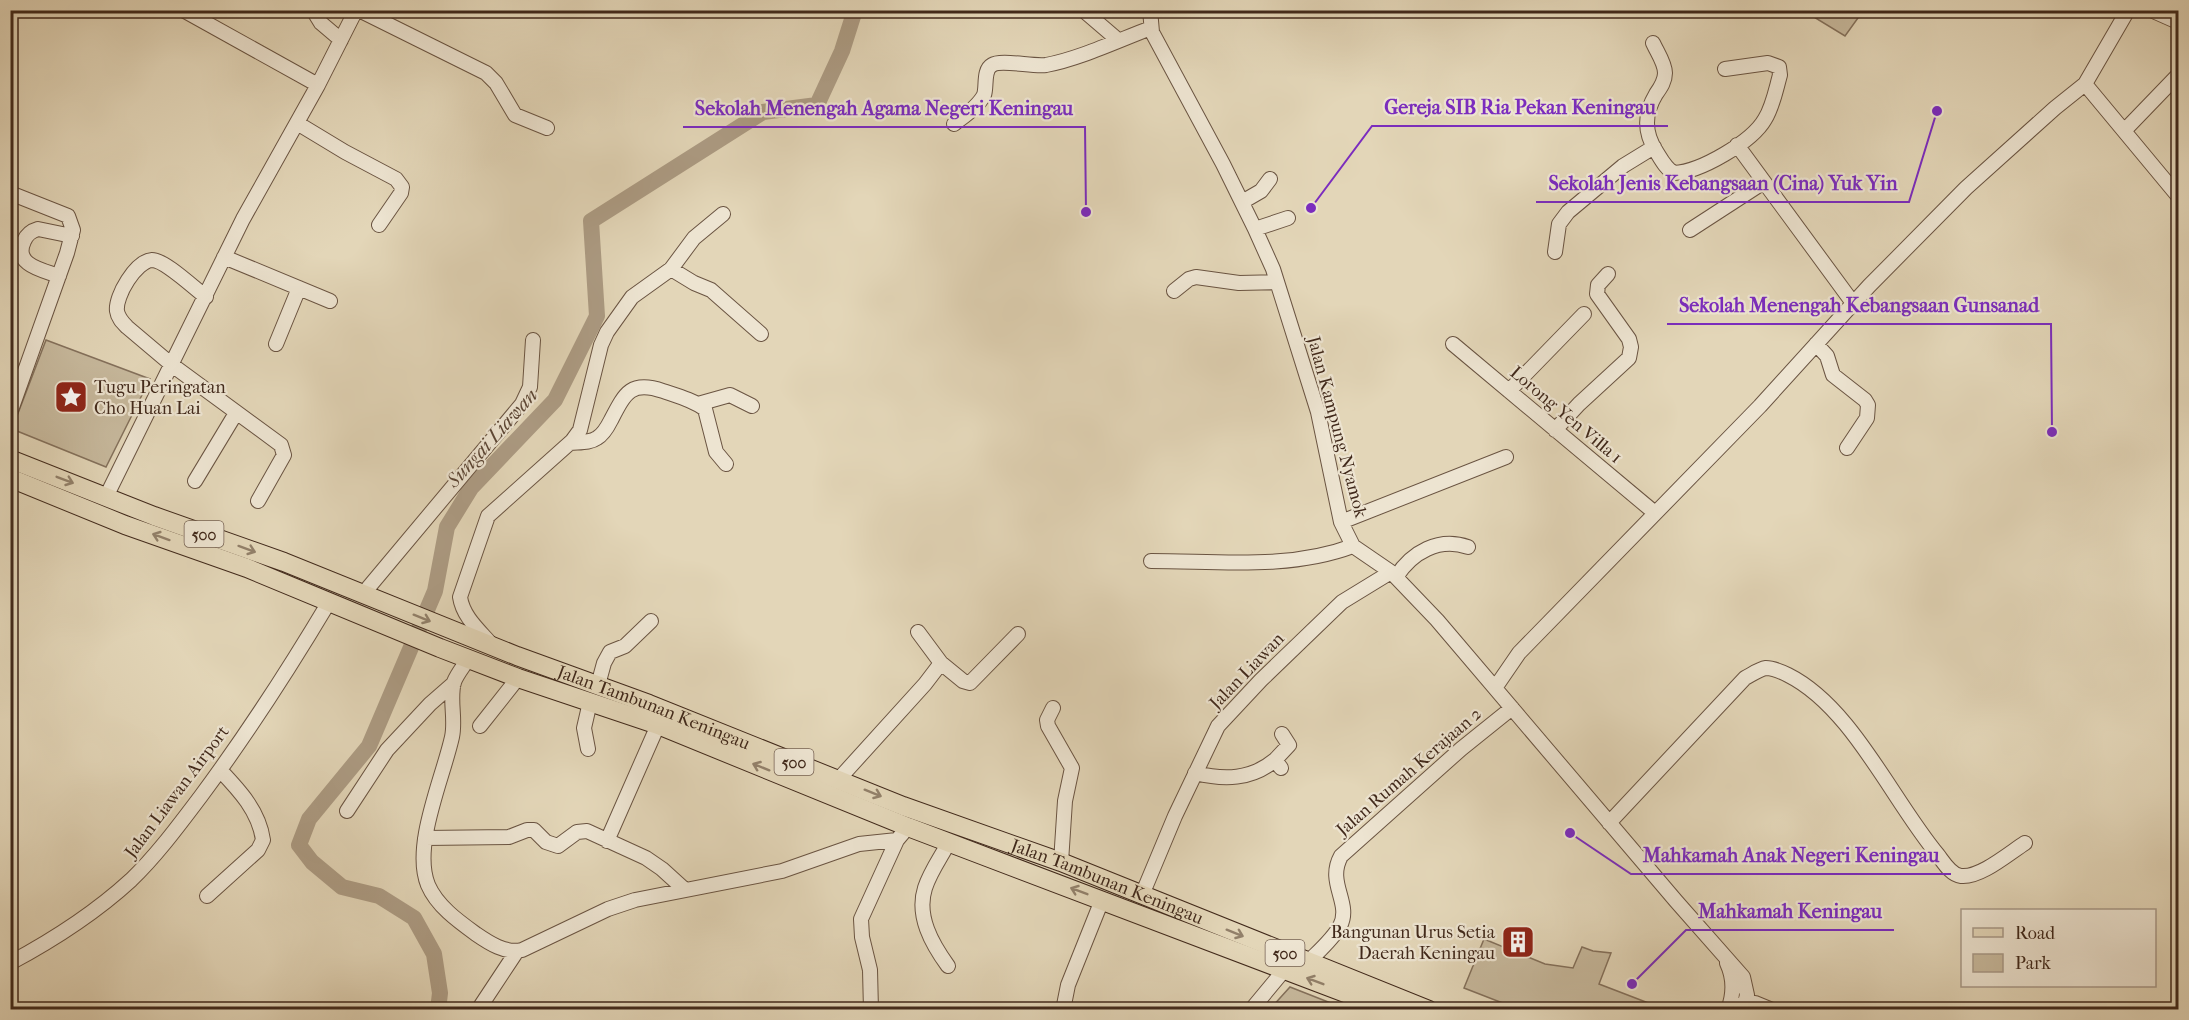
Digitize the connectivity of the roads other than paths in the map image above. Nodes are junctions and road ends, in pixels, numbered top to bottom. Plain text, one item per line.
1 (183, 10) edge
2 (313, 10) edge
3 (358, 10) edge
4 (1083, 10) edge
5 (1150, 10) edge
6 (2128, 10) edge
7 (2151, 10) edge
8 (2178, 22) edge
9 (1151, 28) junction
10 (341, 40) junction
11 (1118, 40) junction
12 (1653, 42) dead end
13 (1725, 69) dead end
14 (2178, 75) edge
15 (2085, 84) junction
16 (318, 85) junction
17 (297, 123) junction
18 (954, 124) dead end
19 (547, 128) dead end
20 (2124, 131) junction
21 (1737, 145) junction
22 (1653, 147) junction
23 (1270, 179) dead end
24 (1764, 182) junction
25 (10, 193) edge
26 (2178, 196) edge
27 (1242, 202) junction
28 (723, 214) dead end
29 (1288, 218) dead end
30 (380, 225) dead end
31 (1256, 229) junction
32 (1690, 230) dead end
33 (72, 236) junction
34 (1555, 252) dead end
35 (224, 257) junction
36 (671, 269) junction
37 (1608, 274) dead end
38 (59, 276) junction
39 (1277, 282) junction
40 (299, 288) junction
41 (1174, 291) dead end
42 (206, 297) junction
43 (330, 300) dead end
44 (1853, 303) junction
45 (1584, 314) dead end
46 (760, 334) dead end
47 (533, 340) dead end
48 (276, 344) dead end
49 (1453, 344) dead end
50 (1816, 344) junction
51 (172, 365) junction
52 (1509, 391) junction
53 (698, 404) junction
54 (752, 406) dead end
55 (236, 412) junction
56 (10, 413) edge
57 (1555, 430) junction
58 (570, 443) junction
59 (1847, 448) dead end
60 (1506, 457) dead end
61 (10, 459) edge
62 (726, 464) dead end
63 (10, 477) edge
64 (195, 481) dead end
65 (106, 496) junction
66 (258, 501) dead end
67 (1655, 513) junction
68 (1341, 522) junction
69 (1353, 546) junction
70 (1468, 546) dead end
71 (1151, 561) dead end
72 (1394, 574) junction
73 (363, 594) junction
74 (329, 602) junction
75 (651, 621) dead end
76 (918, 632) dead end
77 (1018, 634) dead end
78 (493, 646) junction
79 (512, 654) junction
80 (468, 659) junction
81 (941, 663) junction
82 (518, 678) junction
83 (454, 683) junction
84 (598, 685) junction
85 (1496, 688) junction
86 (585, 700) junction
87 (1053, 708) dead end
88 (1512, 708) junction
89 (658, 725) junction
90 (480, 726) dead end
91 (1282, 734) dead end
92 (588, 749) dead end
93 (220, 770) junction
94 (1195, 773) junction
95 (838, 780) junction
96 (347, 811) dead end
97 (1609, 823) junction
98 (902, 834) junction
99 (425, 838) junction
100 (607, 841) junction
101 (949, 842) junction
102 (2025, 843) dead end
103 (1061, 862) junction
104 (684, 889) junction
105 (1142, 895) junction
106 (207, 896) dead end
107 (1102, 900) junction
108 (517, 951) junction
109 (1723, 956) junction
110 (1308, 962) junction
111 (10, 963) edge
112 (948, 966) dead end
113 (1285, 969) junction
114 (1743, 977) junction
115 (1744, 1007) edge
116 (1728, 1008) edge
117 (1770, 1009) edge
118 (478, 1010) edge
119 (871, 1010) edge
120 (1063, 1010) edge
121 (1251, 1010) edge
122 (1390, 1010) edge
123 (1429, 1010) edge

1 - 16 street
2 - 10 street
3 - 10 street
3 - 19 street
4 - 11 street
5 - 9 street, Jalan Kampung Nyamok
6 - 15 street
7 - 8 street
9 - 11 street
9 - 27 street, Jalan Kampung Nyamok
10 - 16 street
11 - 18 street
12 - 22 street
13 - 21 street
14 - 20 street
15 - 20 street
15 - 44 street
16 - 17 street
17 - 30 street
17 - 35 street
20 - 26 street
21 - 22 street
21 - 24 street
22 - 34 street
23 - 27 street
24 - 32 street
24 - 44 street
25 - 33 street
27 - 31 street, Jalan Kampung Nyamok
28 - 36 street
29 - 31 street
31 - 39 street, Jalan Kampung Nyamok
33 - 38 street
33 - 38 street
35 - 40 street
35 - 42 street
36 - 46 street
36 - 58 street
37 - 57 street
38 - 56 street
39 - 41 street
39 - 68 street, Jalan Kampung Nyamok
40 - 43 street
40 - 48 street
42 - 51 street
42 - 51 street
44 - 50 street
45 - 52 street
47 - 73 street
49 - 52 street, Lorong Yen Villa 1
50 - 59 street
50 - 67 street
51 - 55 street
51 - 65 street
52 - 57 street, Lorong Yen Villa 1
53 - 54 street
53 - 58 street
53 - 62 street
55 - 64 street
55 - 66 street
57 - 67 street, Lorong Yen Villa 1
58 - 78 street
60 - 68 street
61 -> 65 main road, Jalan Tambunan Keningau / 500
74 -> 63 main road, Jalan Tambunan Keningau / 500
65 -> 73 main road, Jalan Tambunan Keningau / 500
67 - 85 street
68 - 69 street, Jalan Kampung Nyamok
69 - 71 street
69 - 72 street, Jalan Kampung Nyamok
70 - 72 street, Jalan Liawan
72 - 85 street, Jalan Kampung Nyamok
72 - 94 street, Jalan Liawan
73 -> 78 main road, Jalan Tambunan Keningau / 500
74 - 80 main road, Jalan Tambunan Keningau / 500
74 - 93 street, Jalan Liawan Airport
75 - 84 street
76 - 81 street
77 - 81 street
78 - 79 main road, Jalan Tambunan Keningau / 500
79 - 84 main road, Jalan Tambunan Keningau / 500
79 - 86 main road
80 - 82 main road, Jalan Tambunan Keningau / 500
80 - 83 street
81 - 95 street
82 - 86 main road, Jalan Tambunan Keningau / 500
82 - 90 street
83 - 96 street
83 - 99 street
84 - 95 main road, Jalan Tambunan Keningau / 500
85 - 88 street, Jalan Kampung Nyamok
86 - 89 main road, Jalan Tambunan Keningau / 500
86 - 92 street
87 - 103 street
88 - 97 street, Jalan Kampung Nyamok
88 - 110 street, Jalan Rumah Kerajaan 2
98 -> 89 main road, Jalan Tambunan Keningau / 500
89 - 100 street
91 - 94 street
93 - 106 street
93 - 111 street, Jalan Liawan Airport
94 - 105 street, Jalan Liawan
95 -> 103 main road, Jalan Tambunan Keningau / 500
97 - 102 street
97 - 109 street, Jalan Kampung Nyamok
98 - 101 main road, Jalan Tambunan Keningau / 500
98 - 104 street
98 - 119 street
99 - 100 street
99 - 108 street
100 - 104 street
107 -> 101 main road, Jalan Tambunan Keningau / 500
101 - 112 street
103 - 105 main road, Jalan Tambunan Keningau / 500
104 - 108 street
105 -> 110 main road, Jalan Tambunan Keningau / 500
107 - 113 main road, Jalan Tambunan Keningau / 500
107 - 120 street
108 - 118 street
109 - 114 street, Jalan Kampung Nyamok
109 - 116 street, Jalan Kampung Nyamok
110 - 123 main road, Jalan Tambunan Keningau / 500
113 - 121 street
122 -> 113 main road, Jalan Tambunan Keningau / 500
114 - 115 street
114 - 117 street, Jalan Kampung Nyamok
115 - 116 street
115 - 117 street

